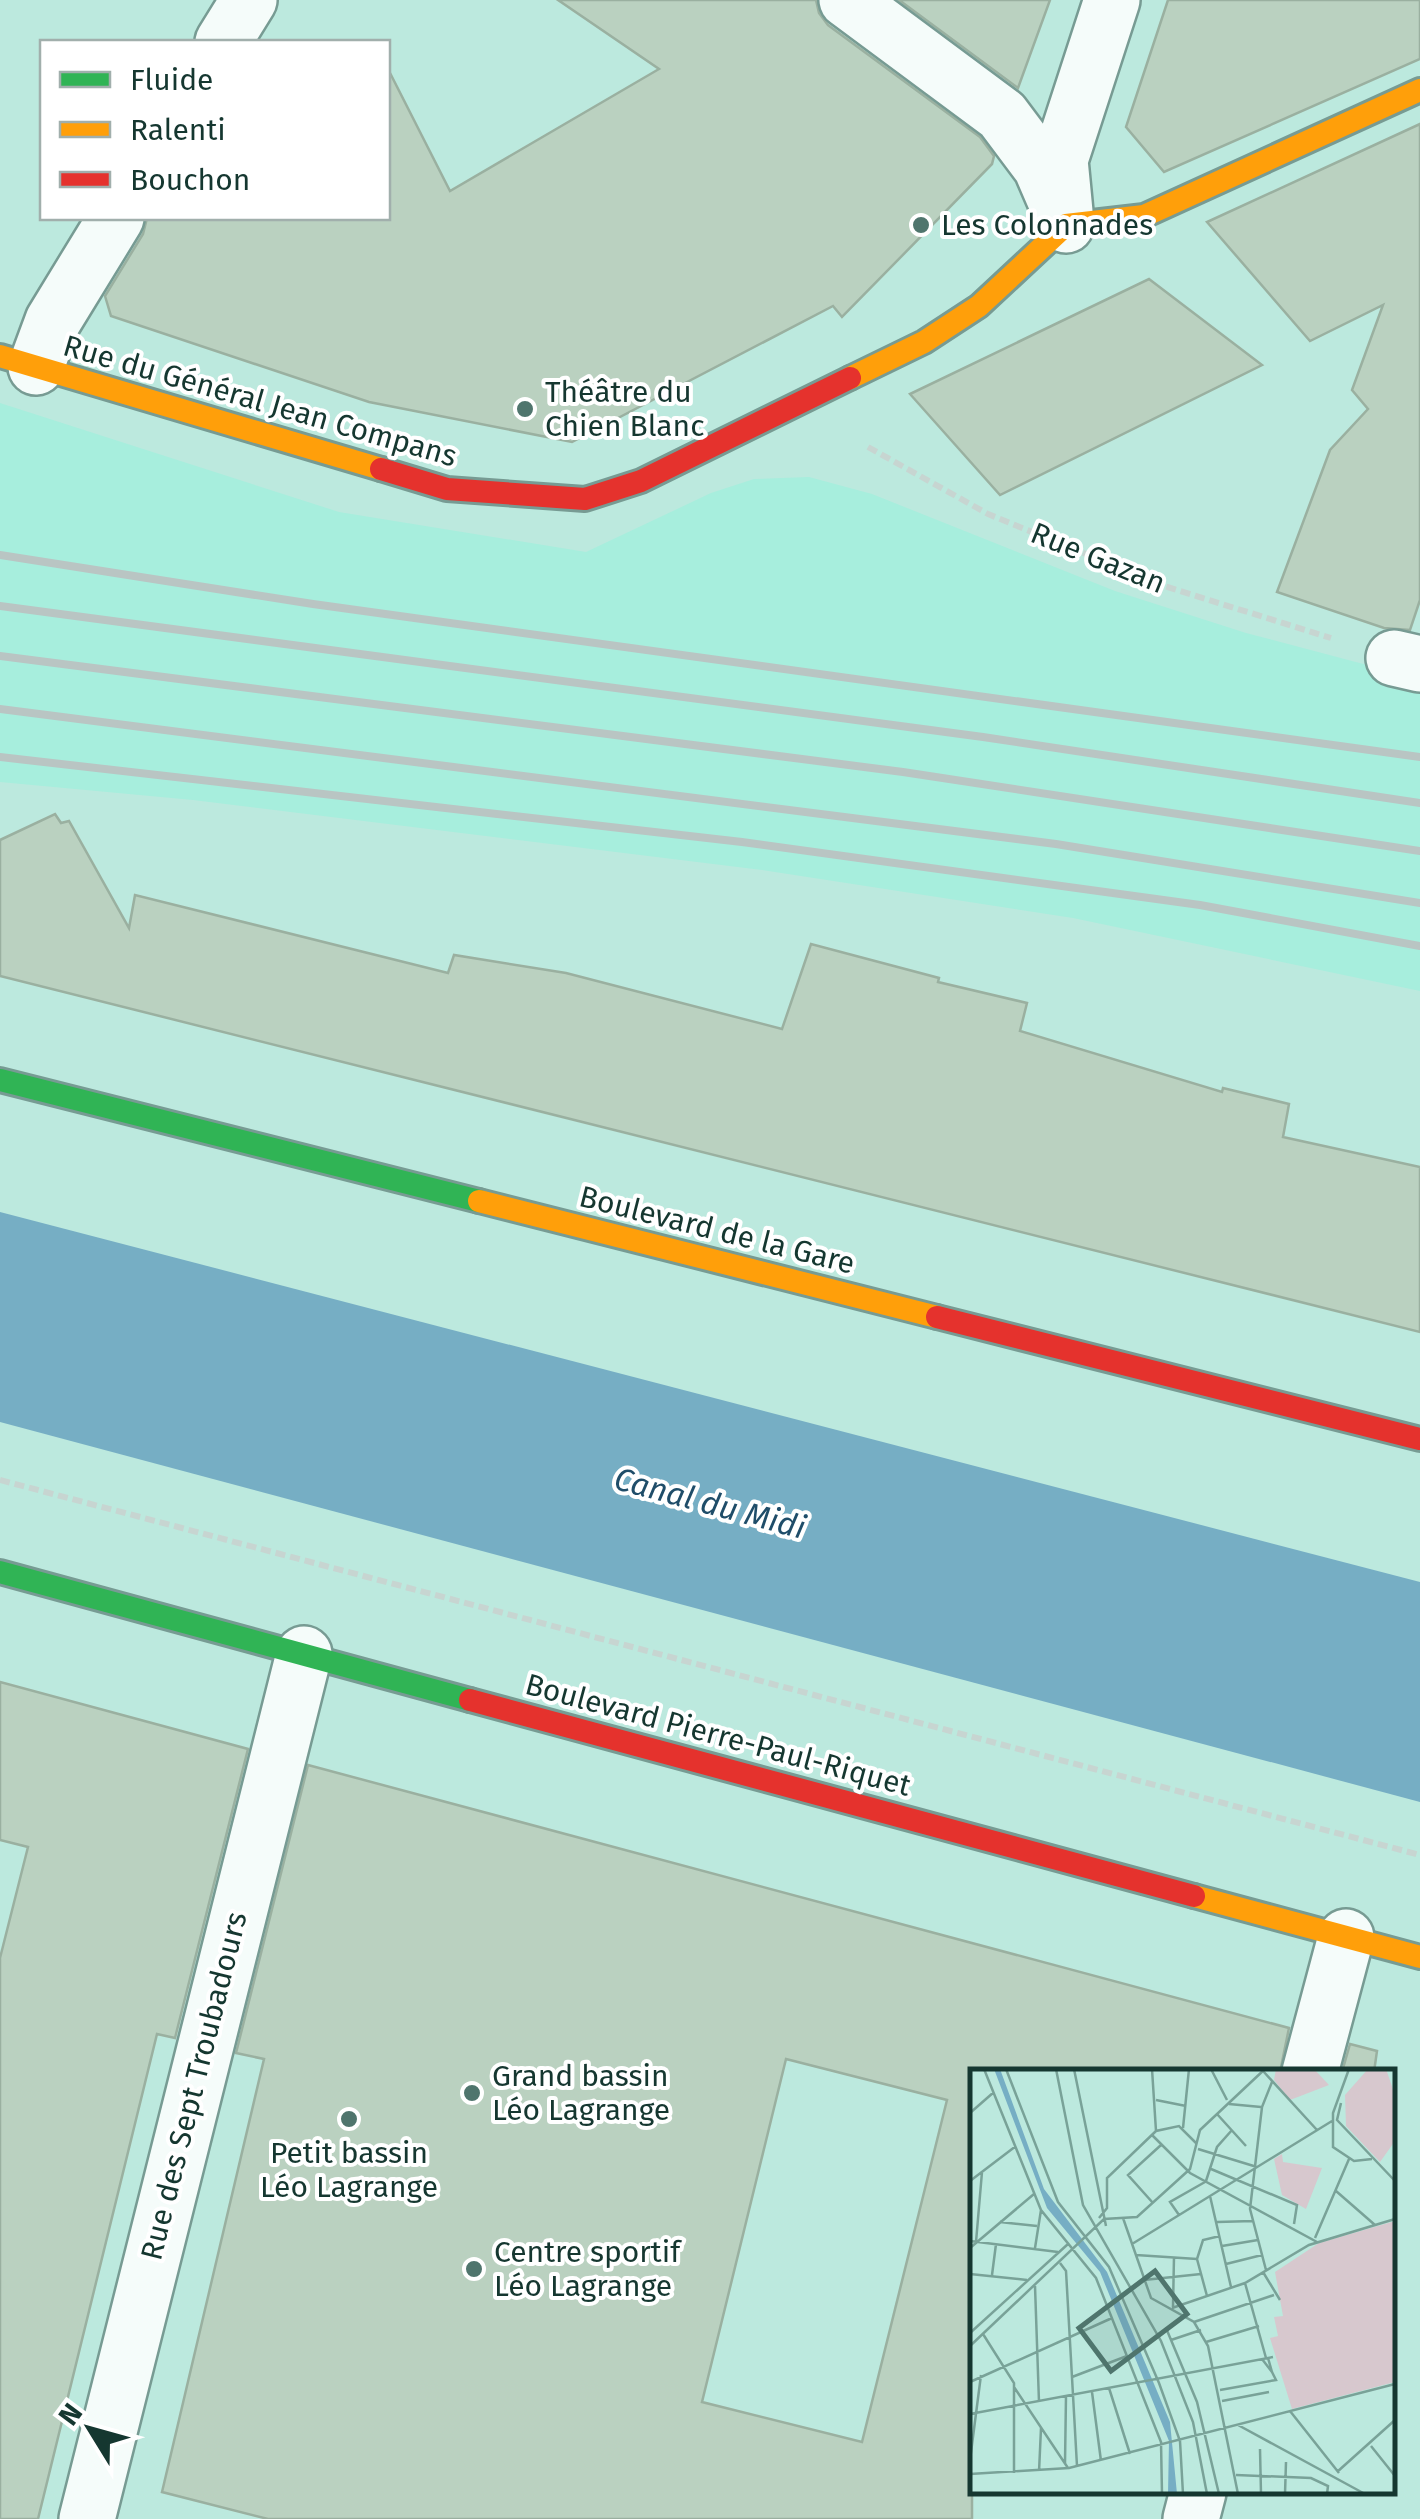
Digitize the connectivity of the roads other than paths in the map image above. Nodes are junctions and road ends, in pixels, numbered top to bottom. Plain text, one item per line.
1 (249, 0) edge
2 (846, 0) edge
3 (1112, 0) edge
4 (224, 40) edge
5 (1420, 90) edge
6 (115, 220) edge
7 (1066, 225) junction
8 (18, 362) edge
9 (0, 1080) edge
10 (1420, 1438) edge
11 (0, 1572) edge
12 (304, 1654) junction
13 (1346, 1936) junction
14 (1420, 1957) edge
15 (1311, 2069) edge
16 (1197, 2494) edge
17 (87, 2519) edge
18 (1190, 2519) edge

1 - 4 street
2 - 7 street
3 - 7 street
5 - 7 main road
6 - 8 street
7 - 8 main road, Rue du Général Jean Compans
9 - 10 main road, Boulevard de la Gare
11 - 12 main road, Boulevard Pierre-Paul-Riquet
12 - 13 main road, Boulevard Pierre-Paul-Riquet
12 - 17 street, Rue des Sept Troubadours
13 - 14 main road, Boulevard Pierre-Paul-Riquet
13 - 15 street
16 - 18 street

